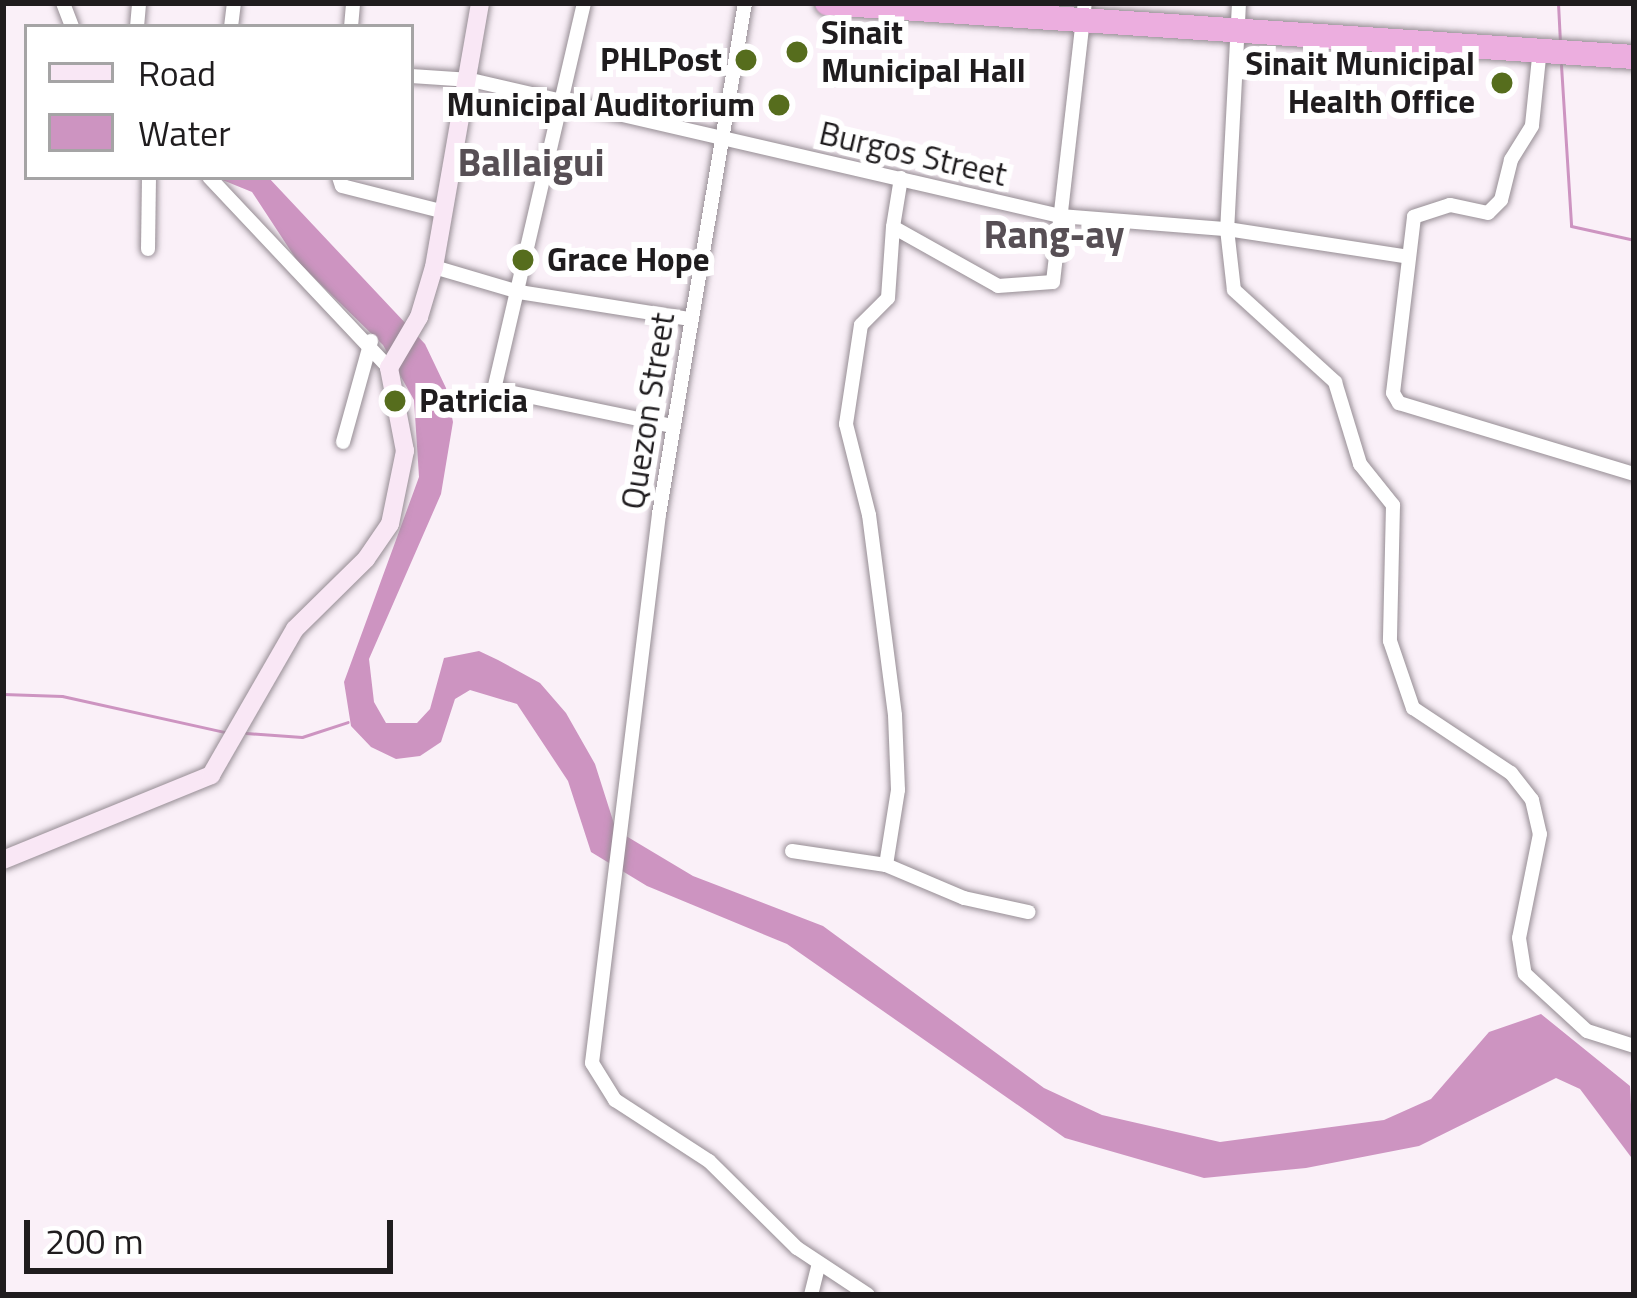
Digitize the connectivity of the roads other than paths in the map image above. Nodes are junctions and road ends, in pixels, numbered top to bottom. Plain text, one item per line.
1 (480, 3) edge
2 (584, 3) edge
3 (745, 3) edge
4 (827, 3) edge
5 (1239, 3) edge
6 (925, 7) edge
7 (1085, 13) edge
8 (1239, 31) junction
9 (1542, 48) junction
10 (1634, 57) edge
11 (414, 76) edge
12 (471, 80) junction
13 (566, 103) junction
14 (721, 139) junction
15 (901, 178) junction
16 (149, 180) edge
17 (212, 180) edge
18 (339, 180) edge
19 (445, 212) junction
20 (1060, 216) junction
21 (893, 227) junction
22 (1227, 229) junction
23 (148, 249) dead end
24 (1409, 256) junction
25 (434, 267) junction
26 (520, 292) junction
27 (689, 320) junction
28 (371, 341) junction
29 (393, 360) junction
30 (673, 426) junction
31 (343, 442) dead end
32 (1634, 474) edge
33 (792, 851) dead end
34 (3, 860) edge
35 (886, 865) junction
36 (1028, 911) dead end
37 (1634, 1046) edge
38 (818, 1265) junction
39 (811, 1295) edge
40 (868, 1295) edge

1 - 12 street
2 - 13 street
3 - 14 street, Quezon Street
4 - 6 highway
5 - 8 street
6 - 7 highway
7 - 8 highway
7 - 20 street
8 - 9 highway
8 - 22 street
9 - 10 highway
9 - 24 street
11 - 12 street, Burgos Street
12 - 13 street, Burgos Street
12 - 19 street
13 - 14 street, Burgos Street
13 - 26 street
14 - 15 street, Burgos Street
14 - 27 street, Quezon Street
15 - 20 street, Burgos Street
15 - 21 street
16 - 23 street
17 - 28 street
18 - 19 street
19 - 25 street
20 - 21 street
20 - 22 street, Burgos Street
21 - 35 street
22 - 24 street, Burgos Street
22 - 37 street
24 - 32 street
25 - 26 street
25 - 29 street
26 - 27 street
26 - 30 street
27 - 30 street, Quezon Street
28 - 29 street
28 - 31 street
29 - 34 street
30 - 38 street, Quezon Street
33 - 35 street
35 - 36 street
38 - 39 street
38 - 40 street, Quezon Street

